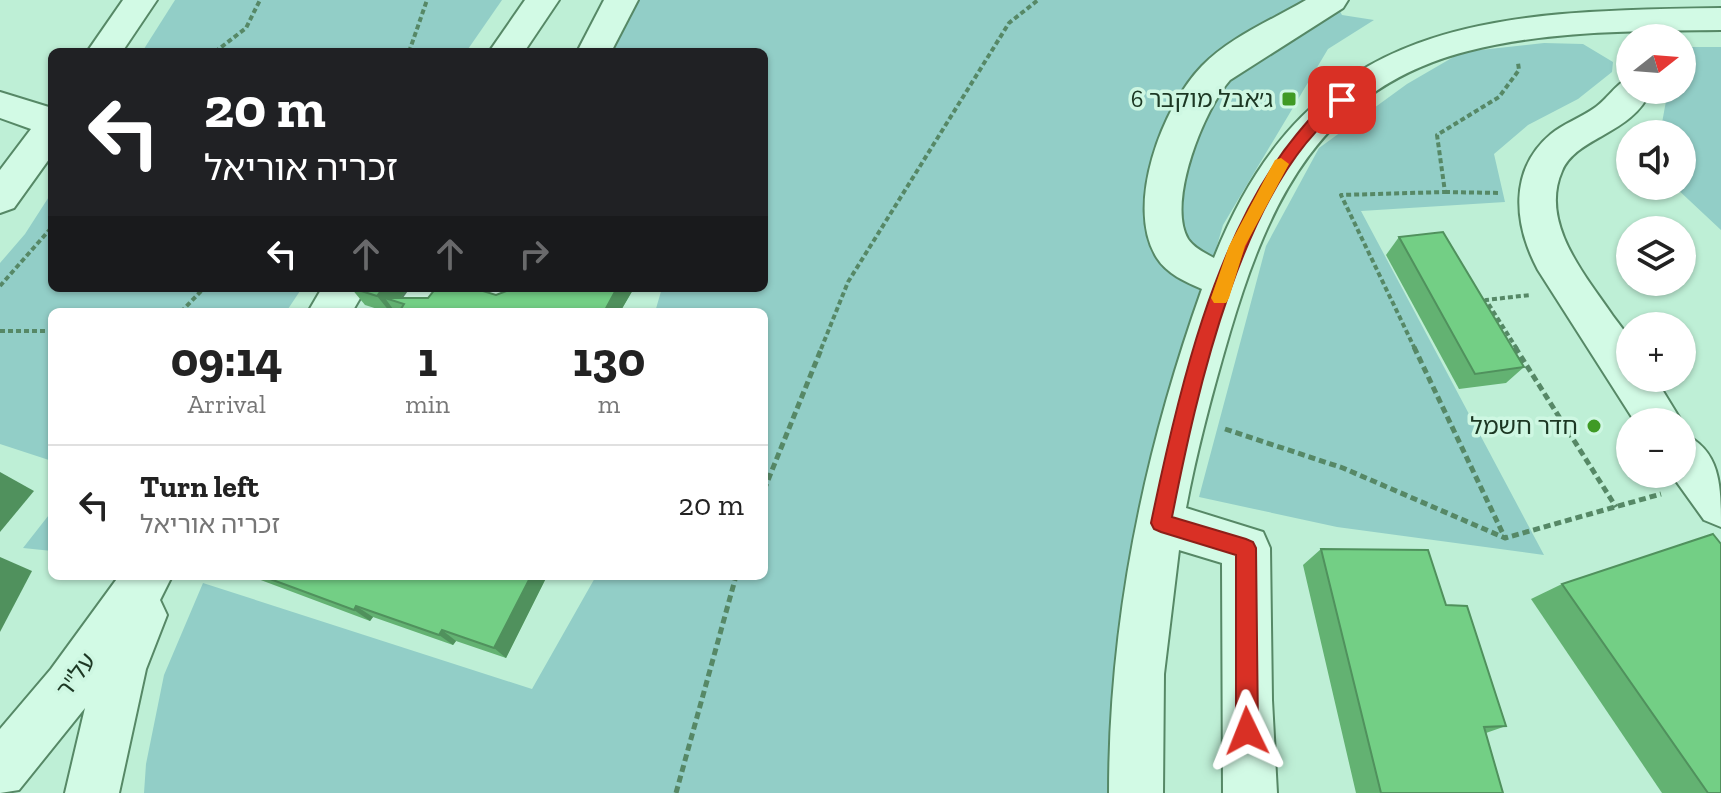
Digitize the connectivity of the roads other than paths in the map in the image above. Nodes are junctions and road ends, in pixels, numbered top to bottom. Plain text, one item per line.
1 (140, 0) edge
2 (542, 0) edge
3 (621, 0) edge
4 (1331, 0) edge
5 (1721, 19) edge
6 (1678, 24) edge
7 (1616, 30) edge
8 (107, 48) edge
9 (509, 48) edge
10 (596, 48) edge
11 (1624, 104) edge
12 (0, 105) edge
13 (48, 123) edge
14 (48, 131) edge
15 (0, 198) edge
16 (1225, 282) junction
17 (432, 292) edge
18 (418, 308) edge
19 (1651, 408) edge
20 (1161, 523) junction
21 (145, 580) edge
22 (157, 580) edge
23 (0, 771) edge
24 (92, 793) edge
25 (1136, 793) edge
26 (1250, 793) edge

1 - 8 street
2 - 9 street
3 - 10 street
4 - 16 street
5 - 6 street
7 - 16 street
11 - 19 street
12 - 13 street
14 - 15 street
16 - 20 street
17 - 18 street
20 - 25 street
20 - 26 street
21 - 23 street, על"ר
22 - 24 street, על"ר

